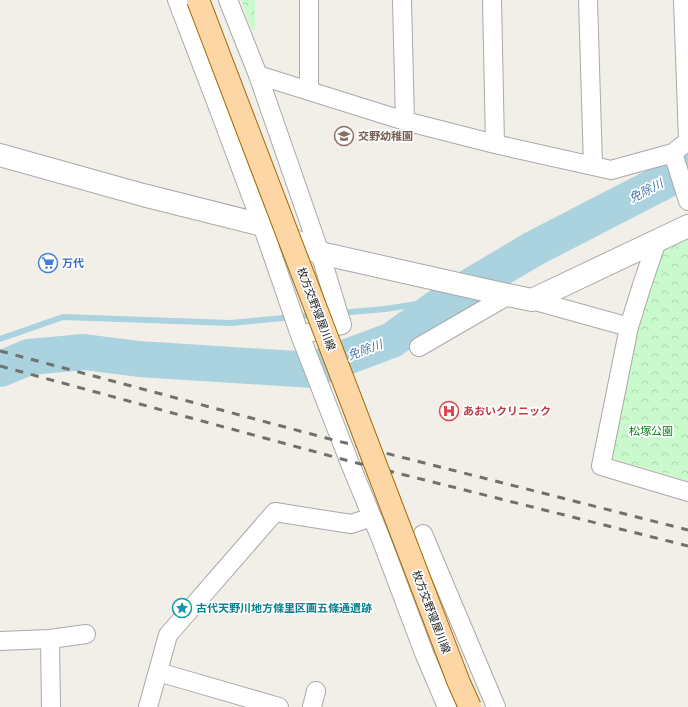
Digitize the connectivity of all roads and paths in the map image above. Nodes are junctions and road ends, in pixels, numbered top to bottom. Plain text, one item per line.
1 (176, 0) edge
2 (198, 0) edge
3 (228, 0) edge
4 (309, 0) edge
5 (402, 0) edge
6 (492, 0) edge
7 (588, 0) edge
8 (683, 0) edge
9 (258, 75) junction
10 (309, 91) junction
11 (405, 121) junction
12 (688, 141) edge
13 (495, 144) junction
14 (673, 153) junction
15 (0, 155) edge
16 (593, 166) junction
17 (688, 200) edge
18 (262, 225) junction
19 (688, 226) edge
20 (657, 241) junction
21 (320, 253) junction
22 (503, 294) junction
23 (532, 300) junction
24 (630, 327) junction
25 (299, 333) junction
26 (419, 347) dead end
27 (688, 492) edge
28 (372, 517) junction
29 (423, 534) dead end
30 (86, 634) dead end
31 (50, 638) junction
32 (0, 641) edge
33 (158, 672) junction
34 (51, 707) edge
35 (148, 707) edge
36 (279, 707) edge
37 (447, 707) edge
38 (470, 707) edge
39 (496, 707) edge

1 - 18 street
2 - 38 main road, 枚方交野寝屋川線, bridge
3 - 9 street
4 - 10 street
5 - 11 street
6 - 13 street
7 - 16 street
8 - 12 street
9 - 10 street
9 - 21 street
10 - 11 street
11 - 13 street
12 - 14 street
13 - 16 street
14 - 16 street
14 - 17 street
15 - 18 street
18 - 21 street
18 - 25 street
19 - 20 street
20 - 23 street
20 - 24 street
21 - 22 street
21 - 25 street
22 - 23 street
22 - 26 street
23 - 24 street
24 - 27 street
25 - 28 street
28 - 33 street
28 - 37 street
29 - 39 street
30 - 31 street
31 - 32 street
31 - 34 street
33 - 35 street
33 - 36 street

